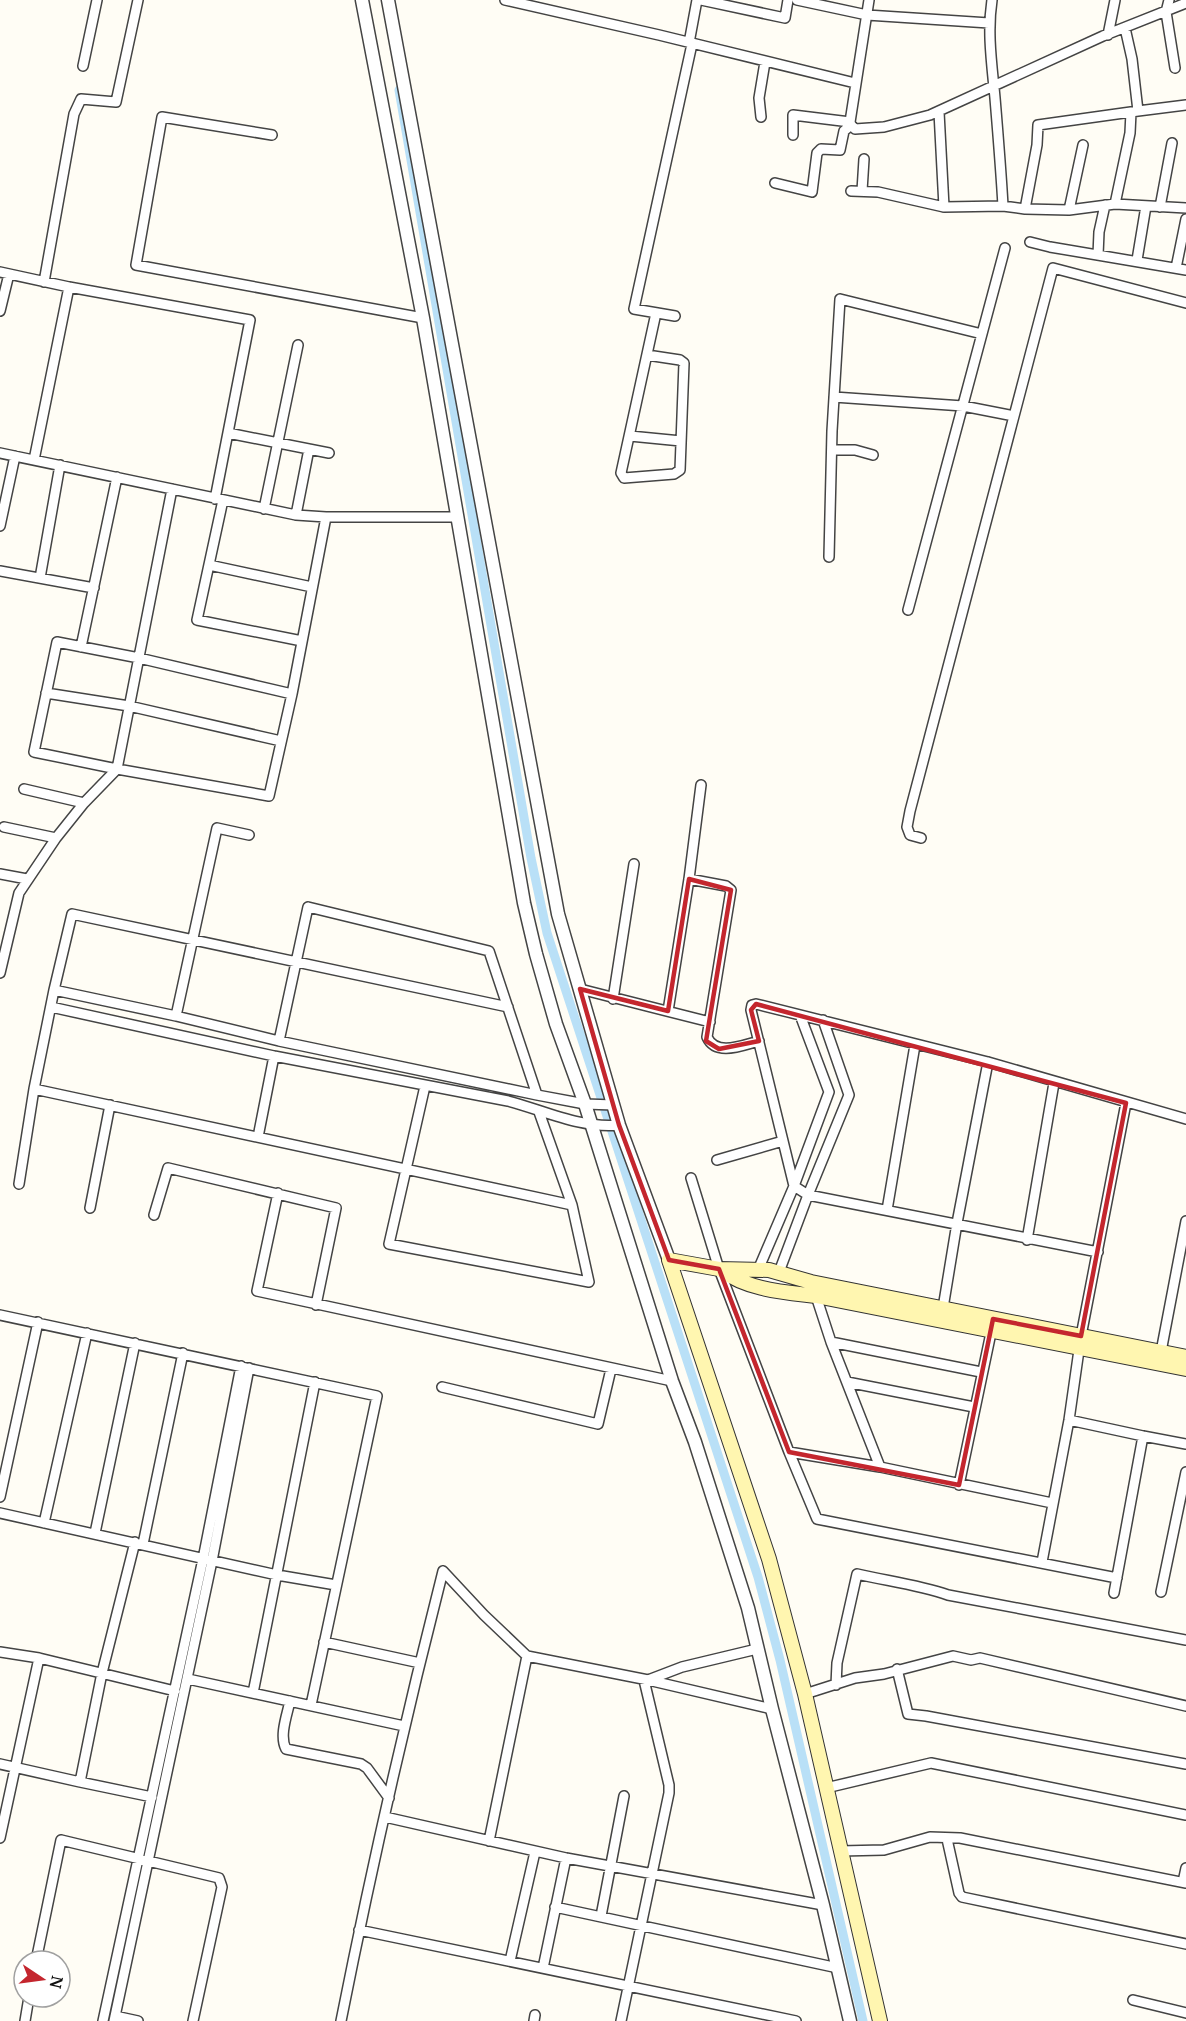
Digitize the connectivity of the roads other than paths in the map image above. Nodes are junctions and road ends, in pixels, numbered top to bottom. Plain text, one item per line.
1 (97, 0) edge
2 (138, 0) edge
3 (362, 0) edge
4 (388, 0) edge
5 (505, 0) edge
6 (699, 0) edge
7 (788, 0) edge
8 (797, 0) edge
9 (870, 0) edge
10 (993, 0) edge
11 (1115, 0) edge
12 (1169, 0) edge
13 (1186, 3) edge
14 (1166, 12) junction
15 (867, 15) junction
16 (989, 23) junction
17 (1125, 28) junction
18 (1108, 35) junction
19 (690, 43) junction
20 (765, 62) junction
21 (83, 66) dead end
22 (1175, 68) dead end
23 (855, 83) junction
24 (993, 86) junction
25 (1186, 105) edge
26 (939, 112) junction
27 (1134, 112) junction
28 (761, 117) dead end
29 (850, 124) junction
30 (272, 135) dead end
31 (793, 135) dead end
32 (1172, 143) dead end
33 (1083, 145) dead end
34 (864, 159) dead end
35 (776, 183) dead end
36 (862, 191) junction
37 (851, 192) dead end
38 (1110, 204) junction
39 (1003, 206) junction
40 (1146, 206) junction
41 (944, 207) junction
42 (1160, 207) junction
43 (1186, 208) edge
44 (1025, 209) junction
45 (1069, 210) junction
46 (1186, 219) edge
47 (1030, 242) dead end
48 (1005, 248) dead end
49 (1098, 255) junction
50 (1137, 260) junction
51 (1181, 269) edge
52 (4, 273) edge
53 (44, 282) junction
54 (69, 287) junction
55 (1186, 303) edge
56 (0, 310) edge
57 (656, 313) junction
58 (675, 316) dead end
59 (423, 318) junction
60 (982, 334) junction
61 (298, 345) dead end
62 (647, 355) junction
63 (834, 397) junction
64 (963, 406) junction
65 (1014, 416) junction
66 (228, 433) junction
67 (630, 436) junction
68 (681, 441) junction
69 (277, 443) junction
70 (309, 449) junction
71 (832, 450) junction
72 (0, 453) edge
73 (329, 453) dead end
74 (873, 455) dead end
75 (15, 456) junction
76 (34, 460) junction
77 (60, 465) junction
78 (117, 477) junction
79 (172, 489) junction
80 (219, 499) junction
81 (264, 508) junction
82 (296, 515) junction
83 (458, 517) junction
84 (326, 518) junction
85 (0, 526) edge
86 (829, 557) dead end
87 (210, 565) junction
88 (0, 571) edge
89 (40, 578) junction
90 (312, 587) junction
91 (94, 588) junction
92 (908, 610) dead end
93 (302, 641) junction
94 (81, 648) junction
95 (138, 658) junction
96 (46, 693) junction
97 (292, 694) junction
98 (129, 706) junction
99 (281, 741) junction
100 (117, 769) junction
101 (701, 785) dead end
102 (24, 789) dead end
103 (84, 803) junction
104 (4, 827) dead end
105 (249, 835) dead end
106 (921, 837) dead end
107 (57, 838) junction
108 (634, 864) dead end
109 (0, 873) edge
110 (27, 879) junction
111 (689, 879) junction
112 (193, 939) junction
113 (296, 962) junction
114 (0, 973) edge
115 (580, 989) junction
116 (54, 990) junction
117 (613, 999) junction
118 (51, 1007) junction
119 (508, 1007) junction
120 (668, 1011) junction
121 (800, 1015) junction
122 (176, 1016) junction
123 (823, 1020) junction
124 (710, 1022) junction
125 (279, 1041) junction
126 (759, 1041) junction
127 (915, 1045) junction
128 (274, 1056) junction
129 (988, 1062) junction
130 (1054, 1083) junction
131 (425, 1086) junction
132 (34, 1089) junction
133 (537, 1095) junction
134 (1126, 1103) junction
135 (588, 1104) junction
136 (110, 1105) junction
137 (611, 1105) junction
138 (538, 1112) junction
139 (1186, 1119) edge
140 (595, 1124) junction
141 (616, 1125) junction
142 (258, 1137) junction
143 (783, 1141) junction
144 (717, 1160) dead end
145 (406, 1169) junction
146 (691, 1178) dead end
147 (19, 1184) dead end
148 (794, 1186) junction
149 (278, 1193) junction
150 (808, 1195) junction
151 (572, 1206) junction
152 (90, 1208) dead end
153 (887, 1210) junction
154 (154, 1215) dead end
155 (1186, 1221) edge
156 (957, 1224) junction
157 (1028, 1240) junction
158 (1098, 1252) junction
159 (669, 1260) junction
160 (719, 1269) junction
161 (758, 1270) junction
162 (779, 1272) junction
163 (814, 1289) junction
164 (316, 1305) junction
165 (0, 1315) edge
166 (942, 1315) junction
167 (38, 1322) junction
168 (992, 1325) junction
169 (87, 1333) junction
170 (831, 1342) junction
171 (1080, 1342) junction
172 (135, 1343) junction
173 (183, 1353) junction
174 (1186, 1357) edge
175 (1159, 1358) junction
176 (245, 1367) junction
177 (611, 1369) junction
178 (1186, 1369) edge
179 (981, 1372) junction
180 (672, 1381) junction
181 (315, 1382) junction
182 (847, 1382) junction
183 (442, 1387) dead end
184 (974, 1407) junction
185 (1069, 1420) junction
186 (1143, 1436) junction
187 (1186, 1444) edge
188 (789, 1452) junction
189 (880, 1467) junction
190 (1186, 1472) edge
191 (959, 1485) junction
192 (0, 1497) edge
193 (1052, 1503) junction
194 (0, 1513) edge
195 (44, 1523) junction
196 (95, 1533) junction
197 (139, 1543) junction
198 (208, 1560) junction
199 (1042, 1562) junction
200 (277, 1575) junction
201 (1117, 1578) junction
202 (336, 1585) junction
203 (1161, 1592) dead end
204 (1114, 1593) dead end
205 (1186, 1640) edge
206 (324, 1642) junction
207 (757, 1650) junction
208 (0, 1652) edge
209 (527, 1656) junction
210 (39, 1658) junction
211 (420, 1663) junction
212 (897, 1669) junction
213 (102, 1673) junction
214 (188, 1679) junction
215 (646, 1680) junction
216 (836, 1685) junction
217 (175, 1691) junction
218 (253, 1693) junction
219 (805, 1694) junction
220 (290, 1701) junction
221 (310, 1705) junction
222 (1186, 1706) edge
223 (772, 1709) junction
224 (404, 1726) junction
225 (0, 1764) edge
226 (1186, 1764) edge
227 (15, 1768) junction
228 (80, 1782) junction
229 (826, 1788) junction
230 (624, 1796) dead end
231 (152, 1797) junction
232 (389, 1798) junction
233 (1186, 1815) edge
234 (385, 1817) junction
235 (0, 1838) edge
236 (946, 1839) junction
237 (489, 1841) junction
238 (840, 1851) junction
239 (535, 1852) junction
240 (139, 1858) junction
241 (566, 1858) junction
242 (148, 1862) junction
243 (610, 1867) junction
244 (1186, 1868) edge
245 (651, 1875) junction
246 (1185, 1882) edge
247 (823, 1905) junction
248 (555, 1907) junction
249 (601, 1916) junction
250 (641, 1924) junction
251 (359, 1930) junction
252 (1186, 1944) edge
253 (38, 1949) edge
254 (510, 1961) junction
255 (543, 1968) junction
256 (838, 1968) junction
257 (628, 1986) junction
258 (1133, 2000) dead end
259 (1186, 2013) edge
260 (114, 2018) edge
261 (103, 2021) edge
262 (138, 2021) edge
263 (193, 2021) edge
264 (342, 2021) edge
265 (621, 2021) edge
266 (791, 2021) edge
267 (850, 2021) edge
268 (880, 2021) edge

1 - 21 street
2 - 53 street
3 - 59 street
4 - 115 street
5 - 19 street
6 - 7 street
6 - 19 street
8 - 15 street
9 - 15 street
10 - 16 street
11 - 18 street
12 - 14 street
13 - 14 street
14 - 17 street
14 - 22 street
15 - 16 street
15 - 23 street
16 - 24 street
17 - 18 street
17 - 27 street
18 - 24 street
19 - 20 street
19 - 57 street
20 - 23 street
20 - 28 street
23 - 29 street
24 - 26 street
24 - 39 street
25 - 27 street
26 - 29 street
26 - 41 street
27 - 38 street
27 - 44 street
29 - 31 street
29 - 35 street
30 - 59 street
32 - 42 street
33 - 45 street
34 - 36 street
36 - 37 street
36 - 41 street
38 - 40 street
38 - 45 street
38 - 49 street
39 - 41 street
39 - 44 street
40 - 42 street
40 - 50 street
42 - 43 street
44 - 45 street
46 - 51 street
47 - 49 street
48 - 60 street
49 - 50 street
50 - 51 street
52 - 53 street
52 - 56 street
53 - 54 street
54 - 66 street
54 - 76 street
55 - 65 street
57 - 58 street
57 - 62 street
59 - 83 street
60 - 63 street
60 - 64 street
61 - 69 street
62 - 67 street
62 - 68 street
63 - 64 street
63 - 71 street
64 - 65 street
64 - 92 street
65 - 106 street
66 - 69 street
66 - 80 street
67 - 68 street
67 - 68 street
69 - 70 street
69 - 81 street
70 - 73 street
70 - 82 street
71 - 74 street
71 - 86 street
72 - 75 street
75 - 76 street
75 - 85 street
76 - 77 street
77 - 78 street
77 - 89 street
78 - 79 street
78 - 91 street
79 - 80 street
79 - 95 street
80 - 81 street
80 - 87 street
81 - 82 street
82 - 84 street
83 - 84 street
83 - 135 street
84 - 90 street
87 - 90 street
87 - 93 street
88 - 89 street
89 - 91 street
90 - 93 street
91 - 94 street
93 - 97 street
94 - 95 street
94 - 96 street
95 - 97 street
95 - 98 street
96 - 98 street
96 - 100 street
97 - 99 street
98 - 99 street
98 - 100 street
99 - 100 street
100 - 103 street
101 - 111 street
102 - 103 street
103 - 107 street
104 - 107 street
105 - 112 street
107 - 110 street
108 - 117 street
109 - 110 street
110 - 114 street
111 - 120 street
111 - 124 street
112 - 113 street
112 - 116 street
112 - 122 street
113 - 119 street
113 - 119 street
113 - 125 street
115 - 117 street
115 - 137 street
116 - 118 street
116 - 122 street
117 - 120 street
118 - 128 street
118 - 132 street
119 - 133 street
120 - 124 street
121 - 123 street
121 - 126 street
121 - 148 street
122 - 125 street
123 - 127 street
123 - 150 street
124 - 126 street
125 - 133 street
126 - 143 street
127 - 129 street
127 - 153 street
128 - 131 street
128 - 142 street
129 - 130 street
129 - 156 street
130 - 134 street
130 - 157 street
131 - 138 street
131 - 145 street
132 - 136 street
132 - 147 street
133 - 135 street
134 - 139 street
134 - 158 street
135 - 137 street
135 - 140 street
136 - 142 street
136 - 152 street
137 - 141 street
138 - 140 street
138 - 151 street
140 - 141 street
140 - 180 street
141 - 159 street
142 - 145 street
143 - 144 street
143 - 148 street
145 - 151 street
145 - 151 street
146 - 160 street
148 - 150 street
148 - 161 street
149 - 154 street
149 - 164 street
149 - 164 street
150 - 153 street
150 - 162 street
153 - 156 street
155 - 175 street
156 - 157 street
156 - 166 street
157 - 158 street
158 - 171 street
159 - 160 main road
159 - 219 main road
160 - 161 main road
160 - 163 main road
160 - 188 street
161 - 162 main road
162 - 163 main road
163 - 166 main road
163 - 170 street
164 - 177 street
165 - 167 street
166 - 168 main road
167 - 169 street
167 - 192 street
168 - 171 main road
168 - 179 street
169 - 172 street
169 - 195 street
170 - 179 street
170 - 182 street
171 - 175 main road
171 - 185 street
172 - 173 street
172 - 196 street
173 - 176 street
173 - 197 street
174 - 175 main road
175 - 178 main road
176 - 181 street
176 - 198 street
177 - 180 street
177 - 183 street
179 - 184 street
180 - 207 street
181 - 200 street
181 - 202 street
182 - 184 street
182 - 189 street
184 - 191 street
185 - 186 street
185 - 193 street
186 - 187 street
186 - 201 street
188 - 189 street
188 - 199 street
189 - 191 street
190 - 203 street
191 - 193 street
193 - 199 street
194 - 195 street
195 - 196 street
196 - 197 street
197 - 198 street
197 - 213 street
198 - 200 street
198 - 214 street
198 - 217 street
199 - 201 street
200 - 202 street
200 - 218 street
201 - 204 street
202 - 206 street
205 - 216 street
206 - 211 street
206 - 221 street
207 - 215 street
207 - 223 street
208 - 210 street
209 - 211 street
209 - 215 street
209 - 237 street
210 - 213 street
210 - 227 street
211 - 224 street
212 - 216 street
212 - 222 street
212 - 226 street
213 - 217 street
213 - 228 street
214 - 218 street
214 - 242 street
215 - 223 street
215 - 245 street
216 - 219 street
217 - 231 street
218 - 220 street
219 - 229 main road
220 - 221 street
220 - 232 street
221 - 224 street
223 - 247 street
224 - 232 street
225 - 227 street
227 - 228 street
227 - 235 street
228 - 231 street
229 - 233 street
229 - 238 main road
230 - 243 street
231 - 240 street
232 - 234 street
234 - 237 street
234 - 251 street
236 - 238 street
236 - 246 street
236 - 252 street
237 - 239 street
238 - 268 main road
239 - 241 street
239 - 254 street
240 - 242 street
240 - 253 street
240 - 261 street
241 - 243 street
241 - 248 street
242 - 260 street
242 - 263 street
243 - 245 street
243 - 249 street
244 - 246 street
245 - 247 street
245 - 250 street
247 - 256 street
248 - 249 street
248 - 255 street
249 - 250 street
250 - 256 street
250 - 257 street
251 - 254 street
251 - 264 street
254 - 255 street
255 - 257 street
256 - 267 street
257 - 265 street
257 - 266 street
258 - 259 street
260 - 262 street

